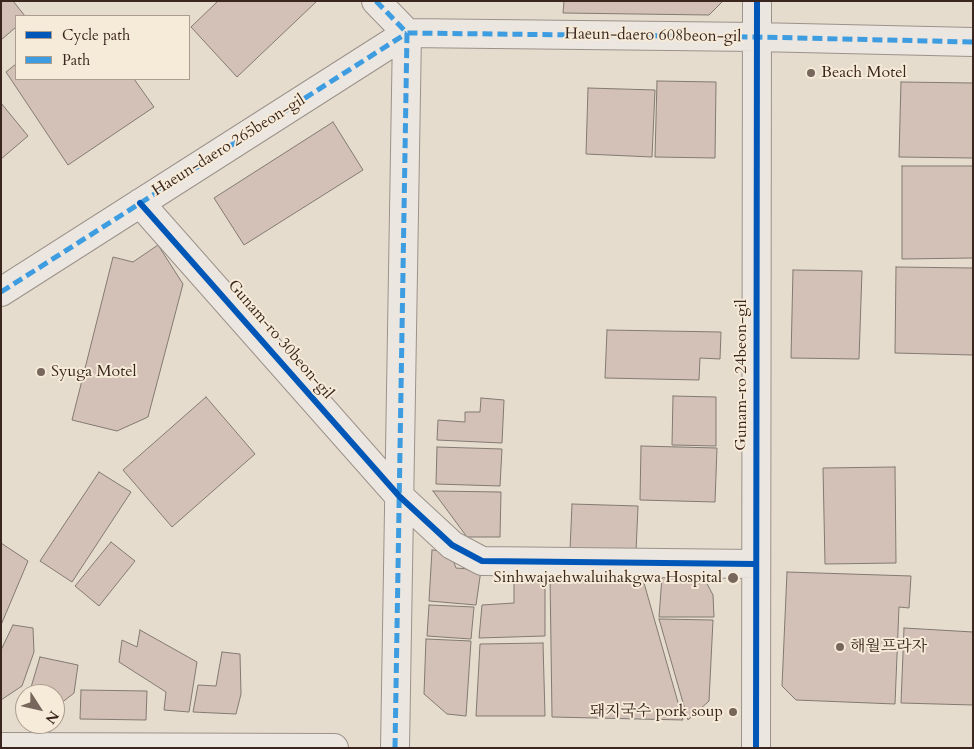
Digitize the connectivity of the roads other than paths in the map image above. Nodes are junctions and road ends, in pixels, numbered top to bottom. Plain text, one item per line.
1 (376, 1) edge
2 (757, 1) edge
3 (406, 33) junction
4 (756, 37) junction
5 (973, 42) edge
6 (140, 202) junction
7 (1, 292) edge
8 (399, 496) junction
9 (755, 564) junction
10 (1, 747) edge
11 (334, 748) edge
12 (395, 748) edge
13 (756, 748) edge

1 - 3 street
2 - 4 street, Gunam-ro 24beon-gil
3 - 4 street, Haeun-daero 608beon-gil
3 - 6 street, Haeun-daero 265beon-gil
3 - 8 street
4 - 5 street, Haeun-daero 608beon-gil
4 - 9 street, Gunam-ro 24beon-gil
6 - 7 street, Haeun-daero 265beon-gil
6 - 8 street, Gunam-ro 30beon-gil
8 - 9 street, Gunam-ro 30beon-gil
8 - 12 street
9 - 13 street, Gunam-ro 24beon-gil
10 - 11 street

